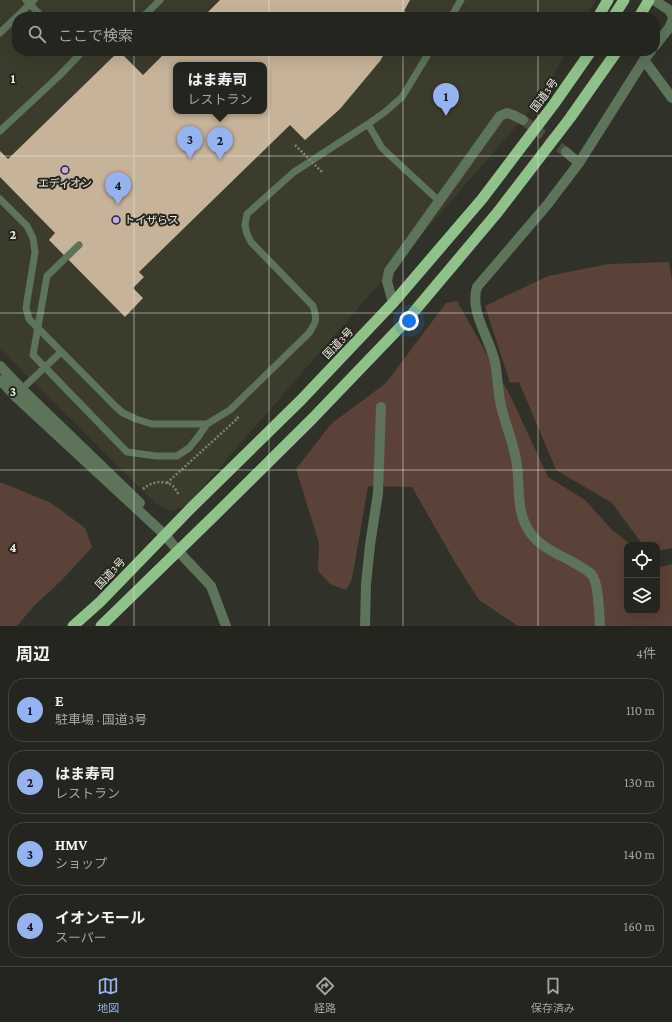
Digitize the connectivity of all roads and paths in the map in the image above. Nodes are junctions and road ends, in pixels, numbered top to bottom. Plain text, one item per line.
1 (160, 0) edge
2 (461, 0) edge
3 (608, 0) edge
4 (624, 0) edge
5 (649, 0) edge
6 (654, 0) edge
7 (30, 1) edge
8 (20, 12) edge
9 (38, 12) edge
10 (148, 12) edge
11 (454, 12) edge
12 (601, 12) edge
13 (616, 12) edge
14 (642, 12) edge
15 (672, 15) edge
16 (12, 20) edge
17 (672, 21) edge
18 (0, 33) edge
19 (660, 40) edge
20 (75, 56) edge
21 (427, 56) edge
22 (583, 56) edge
23 (588, 56) edge
24 (613, 56) edge
25 (647, 56) edge
26 (644, 60) junction
27 (579, 69) junction
28 (672, 98) edge
29 (523, 120) tunnel mouth
30 (368, 124) junction
31 (0, 131) edge
32 (295, 145) dead end
33 (566, 152) tunnel mouth
34 (579, 164) junction
35 (322, 172) dead end
36 (0, 199) edge
37 (439, 201) junction
38 (78, 245) dead end
39 (393, 303) junction
40 (61, 352) junction
41 (0, 366) edge
42 (0, 380) edge
43 (22, 389) junction
44 (381, 406) dead end
45 (230, 410) junction
46 (207, 424) junction
47 (167, 484) junction
48 (143, 489) dead end
49 (178, 495) dead end
50 (165, 535) junction
51 (178, 551) junction
52 (74, 626) edge
53 (101, 626) edge
54 (226, 626) edge
55 (365, 626) edge
56 (600, 626) edge

1 - 10 lane
2 - 11 lane
3 - 12 highway
4 - 13 highway
5 - 14 highway
6 - 15 street
7 - 8 lane
7 - 9 lane
16 - 18 lane
17 - 19 street
20 - 31 lane
21 - 30 lane
22 - 27 highway
23 - 27 highway, 国道3号
24 - 51 highway
25 - 26 street
26 - 28 street
26 - 34 street
27 - 39 highway, 国道3号
29 - 37 street
30 - 37 lane
30 - 45 lane
32 - 35 path, bridge
33 - 34 street
34 - 56 street
36 - 40 lane
37 - 39 street
38 - 46 lane, bridge
39 - 50 highway, 国道3号
40 - 43 lane
40 - 46 lane
41 - 43 street
42 - 50 street
43 - 50 street
44 - 55 street
45 - 46 lane
45 - 47 path
47 - 48 path
47 - 49 path
50 - 51 street
50 - 52 highway, 国道3号
51 - 53 highway
51 - 54 street

